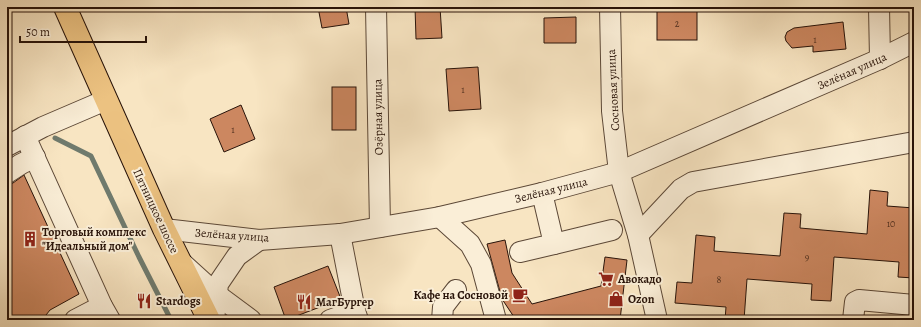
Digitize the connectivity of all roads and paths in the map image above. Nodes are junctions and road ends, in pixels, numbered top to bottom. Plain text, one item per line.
1 (64, 7) edge
2 (376, 7) edge
3 (610, 7) edge
4 (879, 7) edge
5 (914, 42) edge
6 (880, 59) junction
7 (106, 100) junction
8 (25, 136) junction
9 (914, 142) edge
10 (7, 146) edge
11 (35, 157) junction
12 (619, 172) junction
13 (7, 173) edge
14 (542, 193) junction
15 (440, 217) junction
16 (380, 227) junction
17 (164, 229) junction
18 (612, 230) dead end
19 (340, 234) junction
20 (638, 235) junction
21 (259, 240) junction
22 (554, 244) junction
23 (520, 252) dead end
24 (179, 261) junction
25 (456, 290) dead end
26 (216, 294) junction
27 (914, 306) edge
28 (106, 313) edge
29 (357, 316) edge
30 (75, 320) edge
31 (209, 320) edge
32 (214, 320) edge
33 (251, 320) edge
34 (330, 320) edge
35 (442, 320) edge
36 (496, 320) edge
37 (657, 320) edge
38 (853, 320) edge

1 - 7 main road, Пятницкое шоссе
2 - 16 street, Озёрная улица
3 - 12 street, Сосновая улица
4 - 6 street
5 - 6 street, Зелёная улица
6 - 12 street, Зелёная улица
7 - 8 street
7 - 17 main road, Пятницкое шоссе
8 - 10 street
8 - 11 street
9 - 20 street
11 - 13 street
11 - 28 street
12 - 14 street, Зелёная улица
12 - 20 street, Сосновая улица
14 - 15 street, Зелёная улица
14 - 22 street
15 - 16 street, Зелёная улица
15 - 36 street
16 - 19 street, Зелёная улица
17 - 21 street, Зелёная улица
17 - 24 main road, Пятницкое шоссе
18 - 22 street
19 - 21 street, Зелёная улица
19 - 29 street
20 - 37 street, Сосновая улица
21 - 26 street
22 - 23 street
24 - 26 street
24 - 31 main road, Пятницкое шоссе
25 - 35 street
26 - 32 street
26 - 33 street
27 - 38 street
28 - 30 street
29 - 34 street

